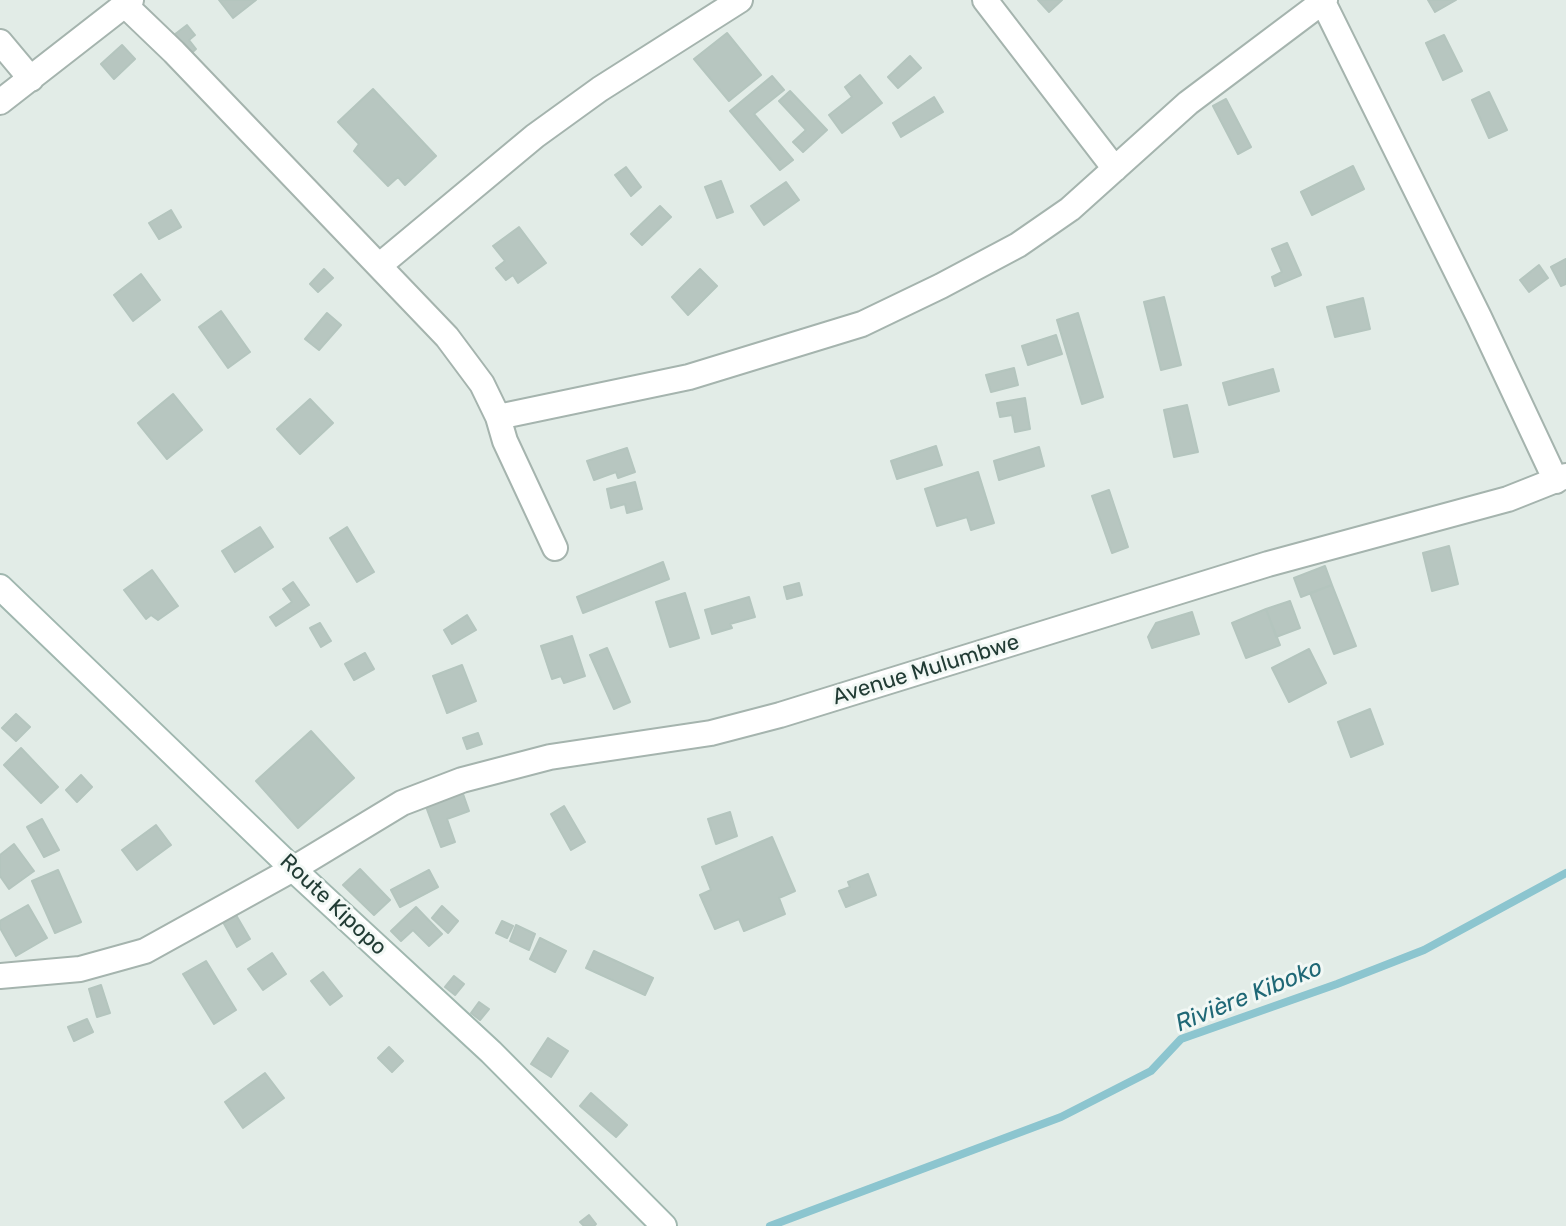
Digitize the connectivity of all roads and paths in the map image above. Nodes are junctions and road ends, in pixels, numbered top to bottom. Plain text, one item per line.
1 (740, 0) edge
2 (985, 0) edge
3 (1324, 1) edge
4 (128, 2) edge
5 (0, 42) edge
6 (31, 79) junction
7 (0, 102) edge
8 (1115, 169) junction
9 (380, 265) junction
10 (498, 417) junction
11 (1561, 478) edge
12 (555, 548) dead end
13 (0, 587) edge
14 (293, 869) junction
15 (0, 976) edge
16 (664, 1226) edge

1 - 9 street
2 - 8 street
3 - 8 street
3 - 11 street
4 - 6 street
4 - 9 street
5 - 6 street
6 - 7 street
8 - 10 street
9 - 10 street
10 - 12 street
11 - 14 street, Avenue Mulumbwe
13 - 14 street, Route Kipopo
14 - 15 street, Avenue Mulumbwe
14 - 16 street, Route Kipopo

